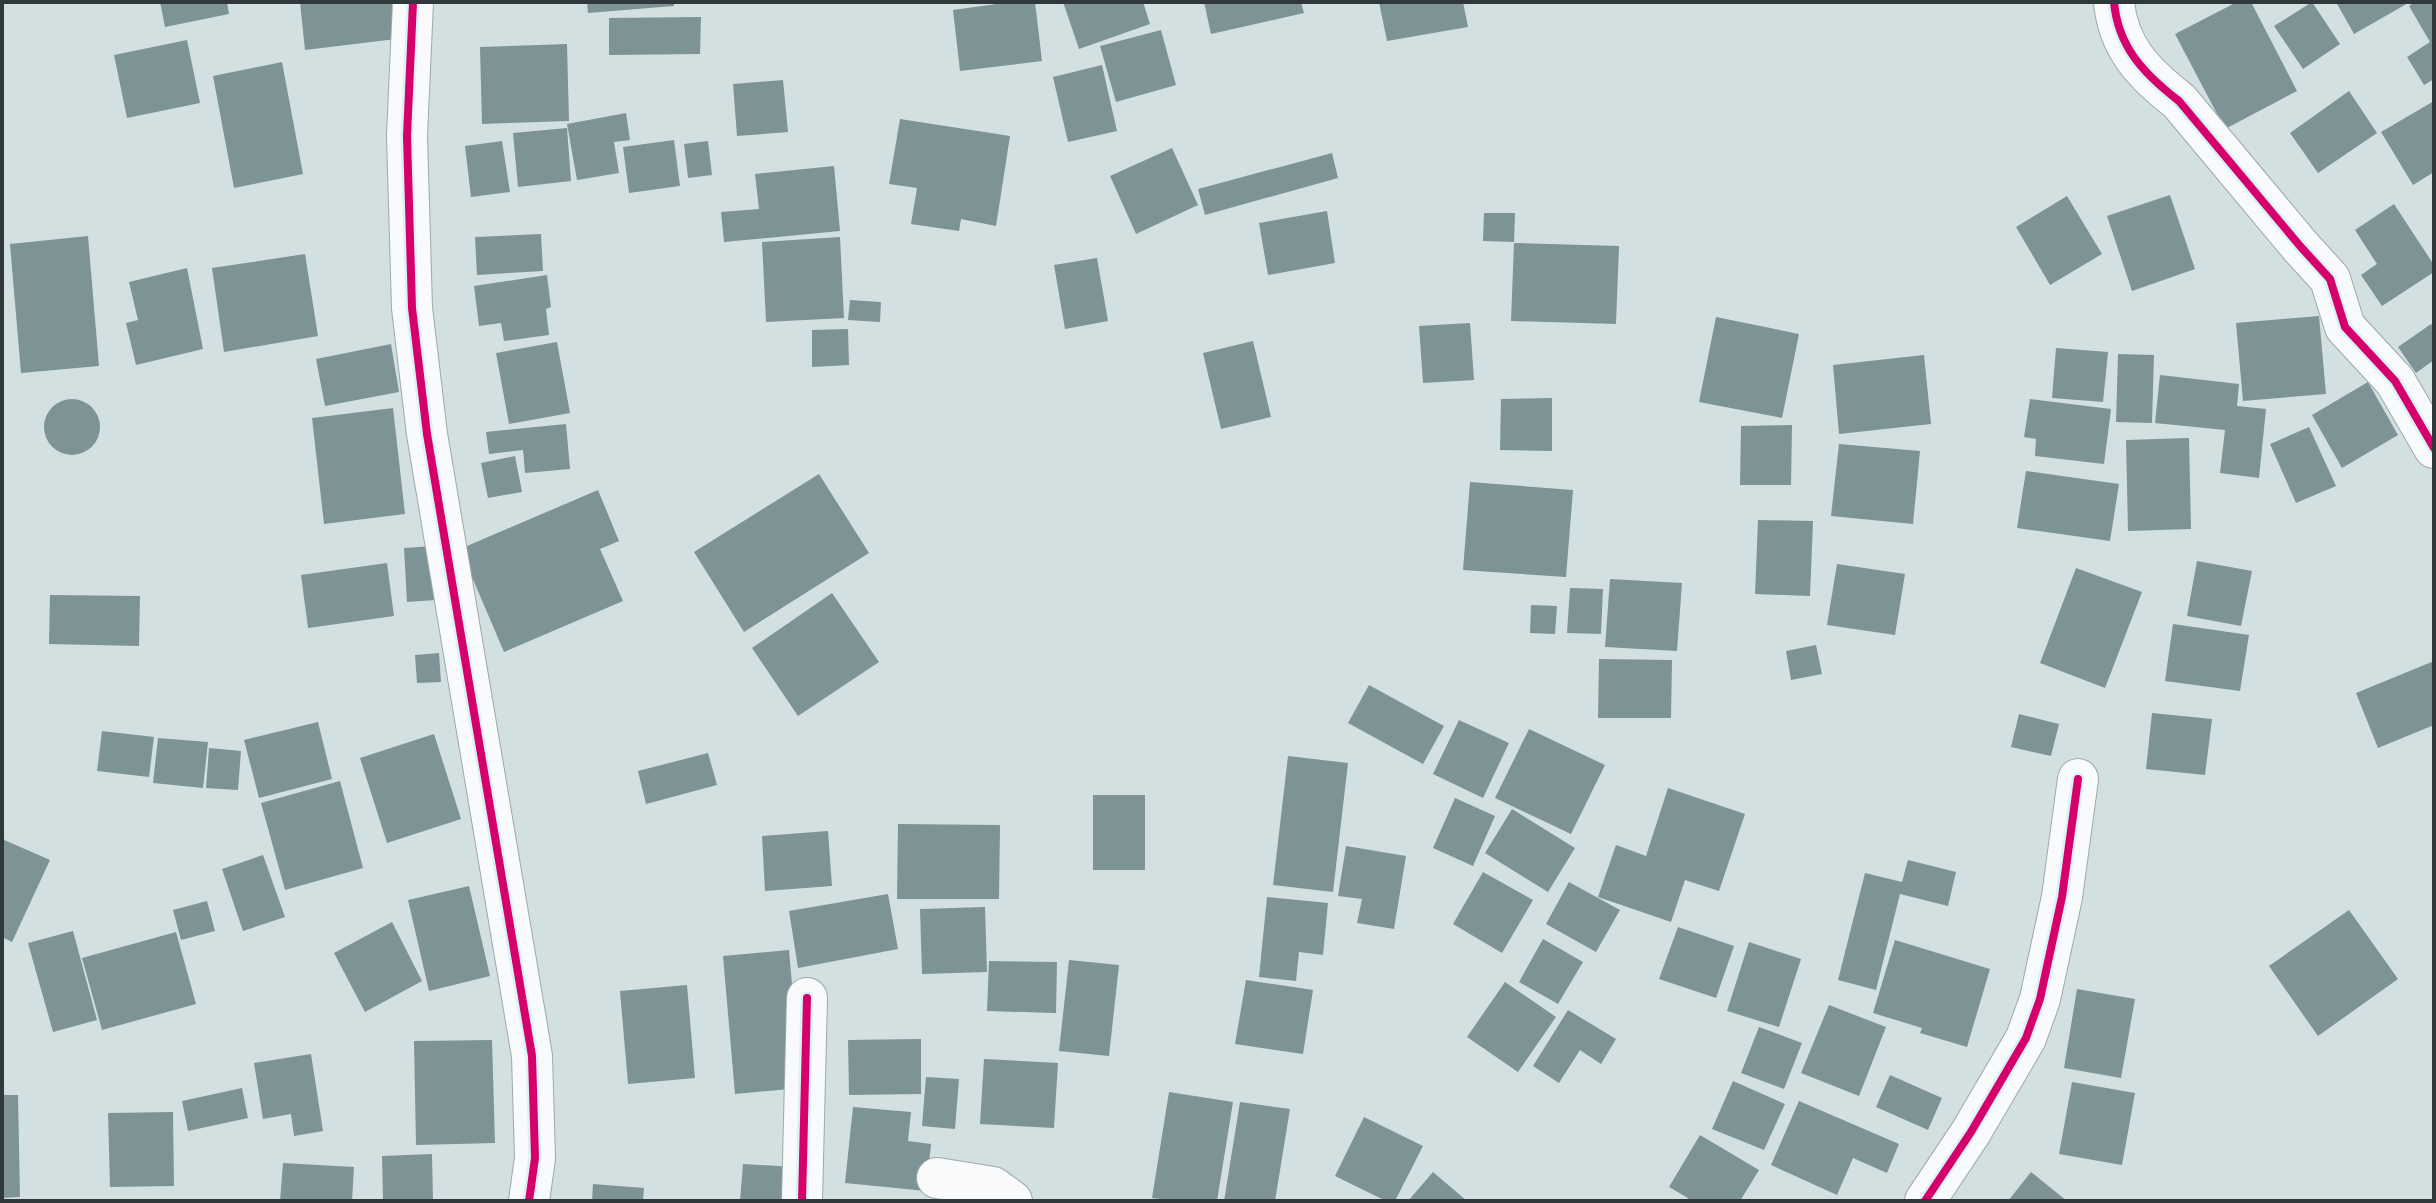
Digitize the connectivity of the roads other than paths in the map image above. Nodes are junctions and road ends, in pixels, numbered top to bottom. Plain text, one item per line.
1 (413, 2) edge
2 (2114, 2) edge
3 (2434, 448) edge
4 (2078, 779) dead end
5 (807, 998) dead end
6 (937, 1178) dead end
7 (529, 1201) edge
8 (802, 1201) edge
9 (1012, 1201) edge
10 (1925, 1201) edge

1 - 7 street
2 - 3 street
4 - 10 street
5 - 8 street
6 - 9 street

